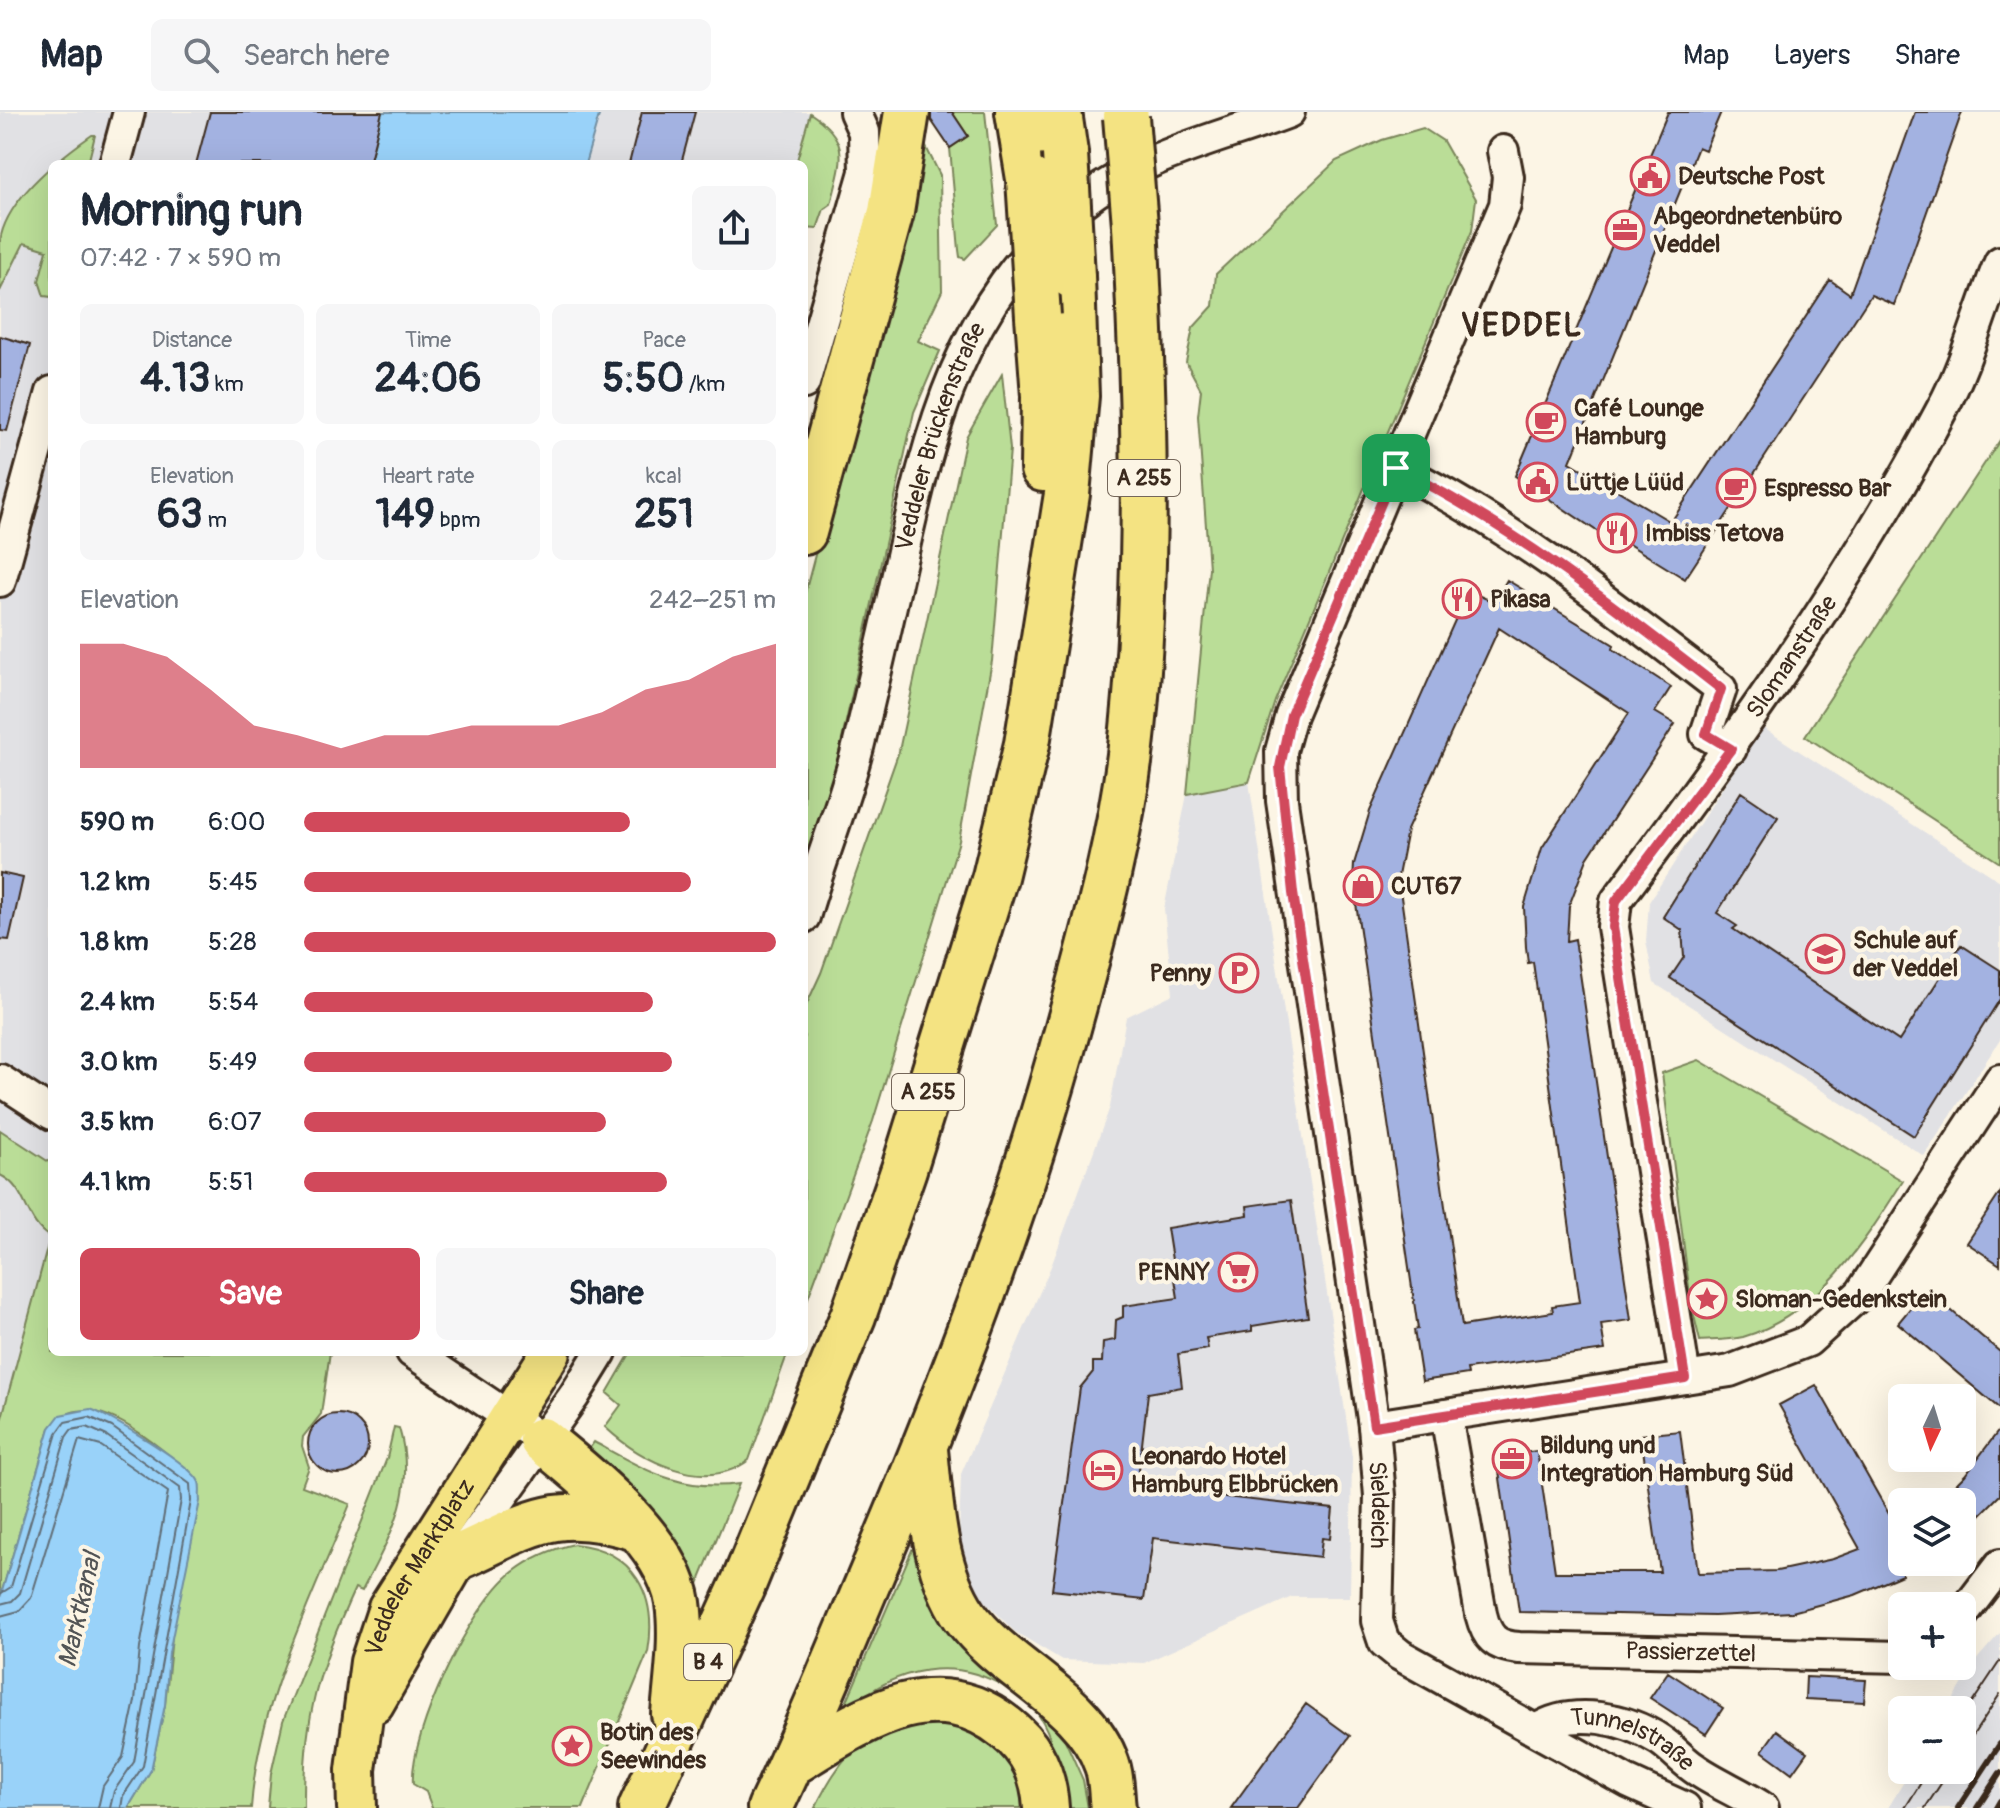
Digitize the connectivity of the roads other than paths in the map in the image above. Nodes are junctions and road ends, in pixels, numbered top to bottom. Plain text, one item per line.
1 (129, 112) edge
2 (855, 112) edge
3 (907, 112) edge
4 (1018, 112) edge
5 (1126, 114) edge
6 (1280, 116) edge
7 (1062, 132) edge
8 (1503, 151) dead end
9 (116, 160) edge
10 (2000, 262) edge
11 (808, 369) edge
12 (48, 407) edge
13 (1396, 468) junction
14 (808, 517) edge
15 (0, 581) edge
16 (1050, 587) junction
17 (1731, 749) junction
18 (808, 902) edge
19 (0, 1080) edge
20 (1996, 1097) edge
21 (48, 1111) edge
22 (418, 1356) edge
23 (550, 1356) edge
24 (597, 1356) edge
25 (1685, 1378) junction
26 (1446, 1415) junction
27 (1374, 1426) junction
28 (525, 1428) junction
29 (925, 1448) junction
30 (638, 1529) junction
31 (459, 1557) junction
32 (2000, 1565) edge
33 (745, 1580) joint
34 (1976, 1597) edge
35 (1400, 1655) joint
36 (1888, 1657) edge
37 (1538, 1729) junction
38 (360, 1731) junction
39 (671, 1744) junction
40 (792, 1763) junction
41 (357, 1808) edge
42 (641, 1808) edge
43 (770, 1808) edge
44 (1046, 1808) edge
45 (1113, 1808) edge
46 (1685, 1808) edge
47 (1763, 1808) edge

1 - 9 street
2 - 11 street
3 - 14 highway
4 - 16 highway, bridge
5 - 29 highway, A 255, bridge
6 - 18 street, Veddeler Brückenstraße
7 - 16 highway, A 255, bridge
8 - 13 street, Sieldeich
10 - 17 street, Slomanstraße
12 - 15 street
13 - 17 street
13 - 27 street, Sieldeich
16 - 33 highway, A 255
17 - 25 street, Slomanstraße
19 - 21 street
20 - 25 street
22 - 28 street
23 - 28 main road
24 - 28 street
25 - 26 street
26 - 27 street
26 - 36 street, Passierzettel
27 - 35 street, Sieldeich
28 - 30 highway
28 - 31 street, Veddeler Marktplatz
28 - 38 main road, Veddeler Marktplatz
29 - 40 highway, A 255
29 - 45 highway
30 - 31 highway
30 - 39 highway
31 - 38 main road, Veddeler Marktplatz
32 - 34 street
33 - 39 highway, B 4
35 - 37 street, Tunnelstraße
37 - 46 street, Tunnelstraße
37 - 47 street, Tunnelstraße
38 - 41 main road, Veddeler Marktplatz
39 - 42 highway, B 4
40 - 43 highway
40 - 44 highway

